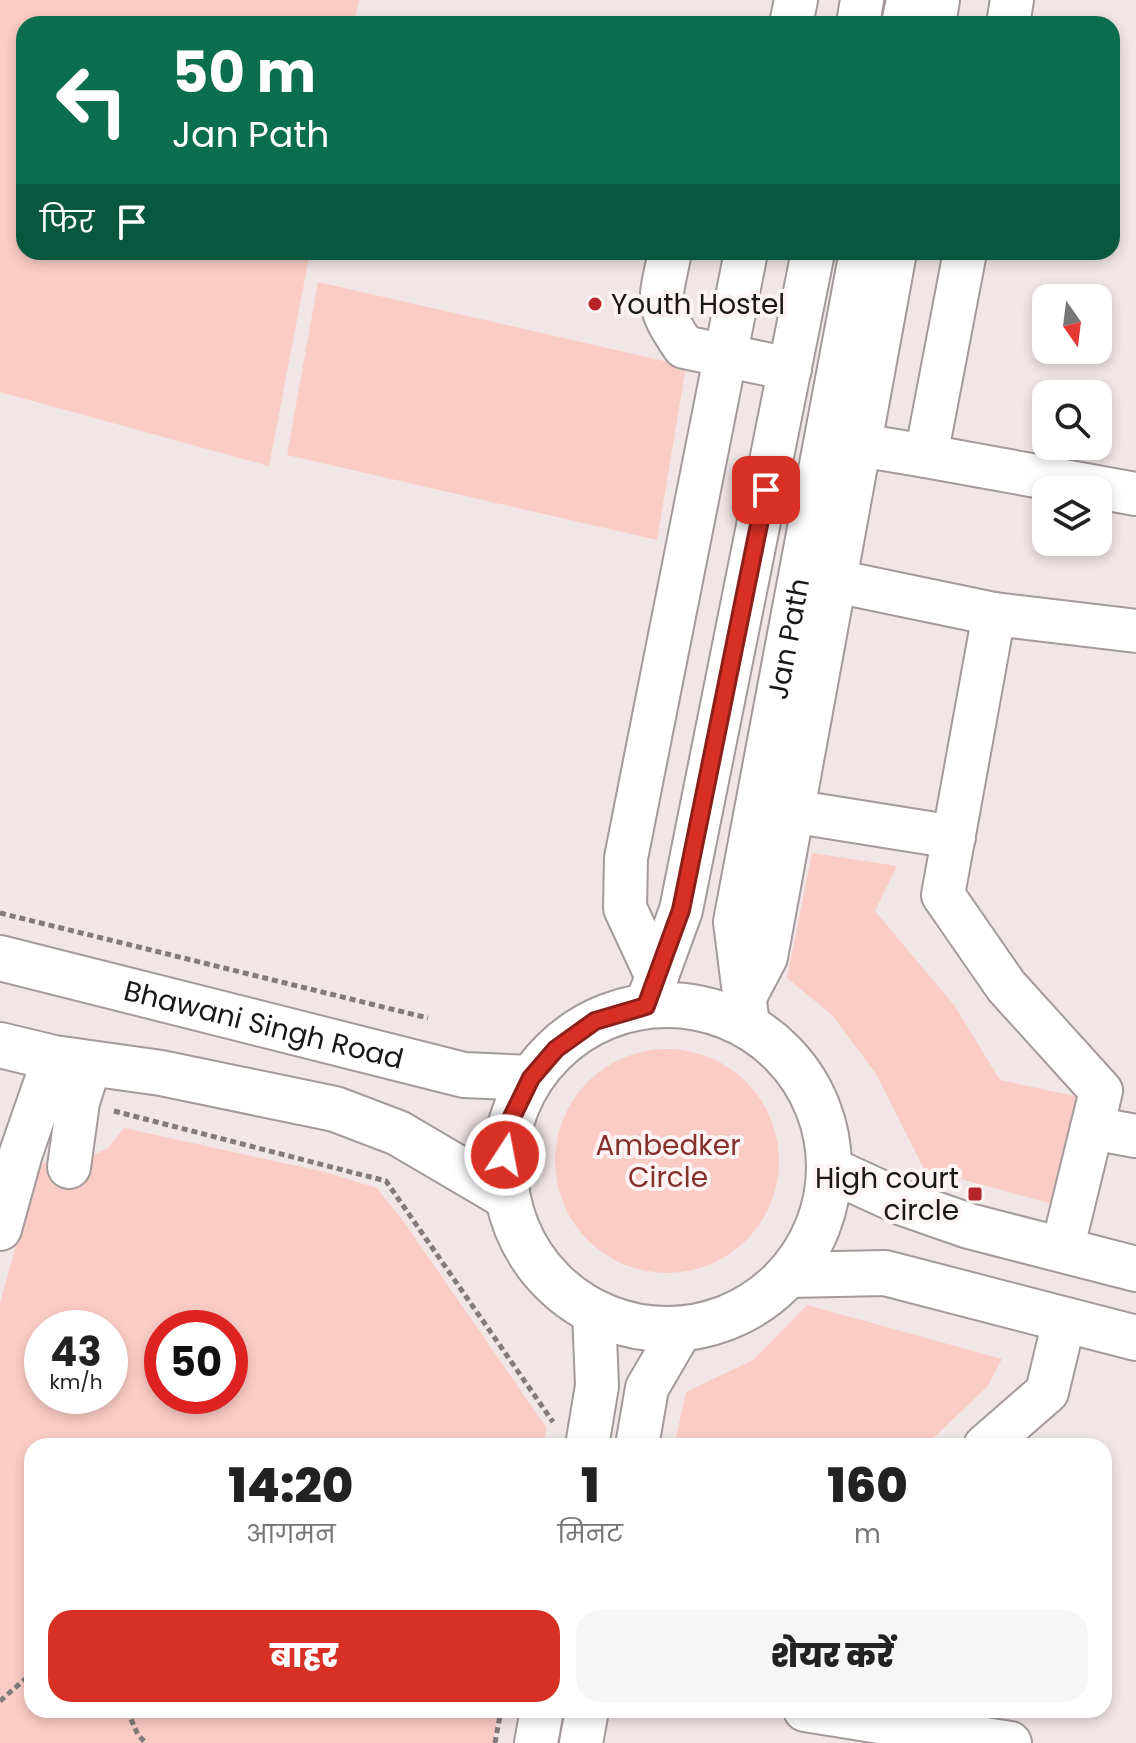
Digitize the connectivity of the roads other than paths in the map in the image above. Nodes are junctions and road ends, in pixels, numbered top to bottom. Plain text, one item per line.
1 (668, 260) edge
2 (744, 260) edge
3 (811, 260) edge
4 (860, 260) edge
5 (894, 260) edge
6 (963, 260) edge
7 (725, 357) junction
8 (790, 369) junction
9 (860, 445) junction
10 (926, 456) junction
11 (1136, 494) edge
12 (817, 580) junction
13 (994, 614) junction
14 (1136, 631) edge
15 (775, 808) junction
16 (954, 837) junction
17 (0, 958) edge
18 (652, 991) junction
19 (747, 1011) junction
20 (0, 1045) edge
21 (74, 1075) junction
22 (531, 1078) junction
23 (1092, 1128) junction
24 (1136, 1136) edge
25 (69, 1167) dead end
26 (831, 1170) junction
27 (507, 1197) junction
28 (0, 1229) edge
29 (1062, 1250) junction
30 (1136, 1269) edge
31 (789, 1275) junction
32 (594, 1311) junction
33 (1064, 1321) junction
34 (682, 1328) junction
35 (1136, 1338) edge
36 (570, 1438) edge
37 (638, 1438) edge
38 (994, 1438) edge
39 (541, 1718) edge
40 (586, 1718) edge
41 (855, 1718) edge
42 (536, 1743) edge
43 (581, 1743) edge
44 (1010, 1743) edge

1 - 7 street
2 - 7 street
3 - 8 street, Jan Path
4 - 12 street, Jan Path
5 - 9 street
6 - 10 street
7 - 8 street
7 - 18 street
8 - 18 street, Jan Path
9 - 10 street
9 - 12 street
10 - 11 street
12 - 13 street
12 - 15 street, Jan Path
13 - 14 street
13 - 16 street
15 - 16 street
15 - 19 street, Jan Path
16 - 23 street
17 - 22 main road, Bhawani Singh Road
18 - 19 main road
18 - 22 main road
19 - 26 main road
20 - 21 main road
21 - 25 street
21 - 27 main road
21 - 28 street
22 - 27 main road
23 - 24 street
23 - 29 street
26 - 29 main road
26 - 31 main road
27 - 32 main road
29 - 30 main road
31 - 33 main road
31 - 34 main road
32 - 34 main road
32 - 36 street
33 - 35 main road
33 - 38 street
34 - 37 street
39 - 42 street
40 - 43 street
41 - 44 street

